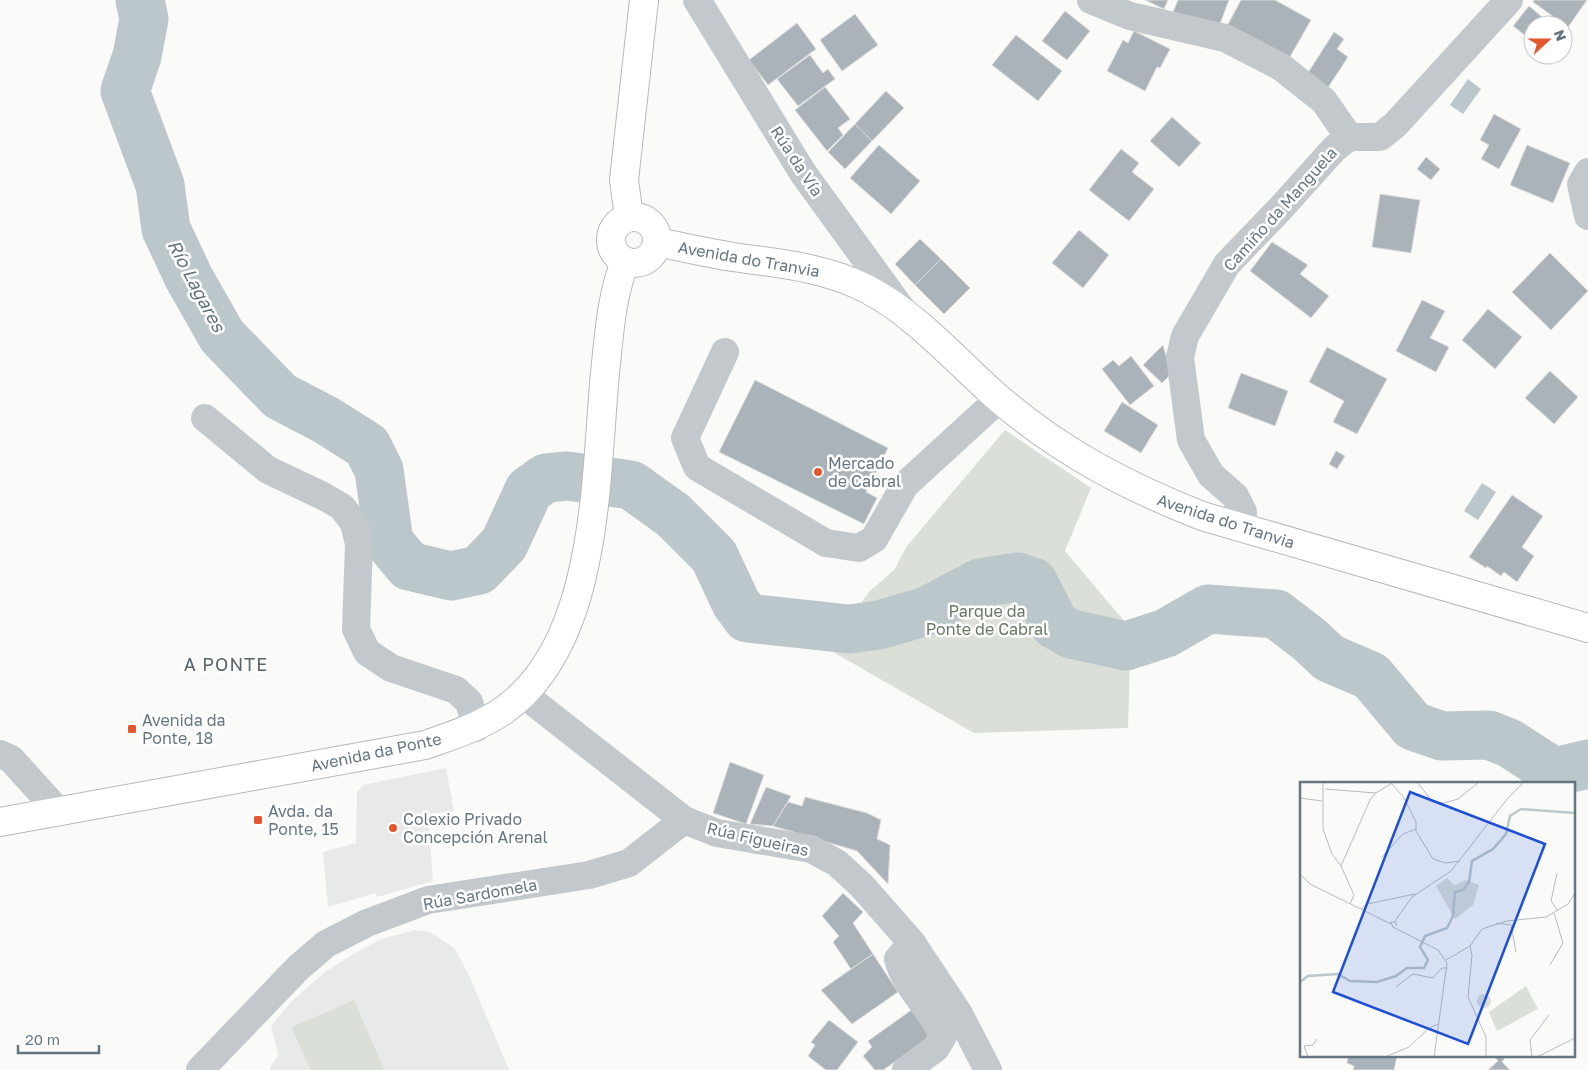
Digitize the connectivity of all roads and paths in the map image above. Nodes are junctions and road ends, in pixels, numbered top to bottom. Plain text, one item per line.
1 (644, 0) edge
2 (697, 0) edge
3 (1091, 0) edge
4 (1509, 0) edge
5 (1349, 137) junction
6 (1588, 172) edge
7 (1588, 216) edge
8 (629, 217) junction
9 (658, 242) junction
10 (625, 262) junction
11 (907, 316) junction
12 (725, 352) dead end
13 (999, 398) junction
14 (205, 418) dead end
15 (1242, 528) junction
16 (1588, 628) edge
17 (523, 694) junction
18 (476, 728) junction
19 (0, 754) edge
20 (59, 812) junction
21 (684, 820) junction
22 (0, 822) edge
23 (912, 943) junction
24 (200, 1070) edge
25 (906, 1070) edge
26 (988, 1070) edge

1 - 8 main road
2 - 11 street, Rúa da Vía
3 - 5 street, Camiño da Manguela
4 - 5 street, Camiño da Manguela
5 - 15 street, Camiño da Manguela
6 - 7 street
8 - 9 main road
8 - 10 main road
9 - 10 main road
9 - 11 main road, Avenida do Tranvia
10 - 17 main road, Avenida da Ponte
11 - 13 main road, Avenida do Tranvia
12 - 13 street
13 - 15 main road, Avenida do Tranvia
14 - 18 street
15 - 16 main road, Avenida do Tranvia
17 - 18 main road, Avenida da Ponte
17 - 21 street, Rúa Figueiras
18 - 20 main road, Avenida da Ponte
19 - 20 street
20 - 22 main road, Avenida da Ponte
21 - 23 street, Rúa Figueiras
21 - 24 street, Rúa Sardomela
23 - 25 street
23 - 26 street, Rúa Figueiras

